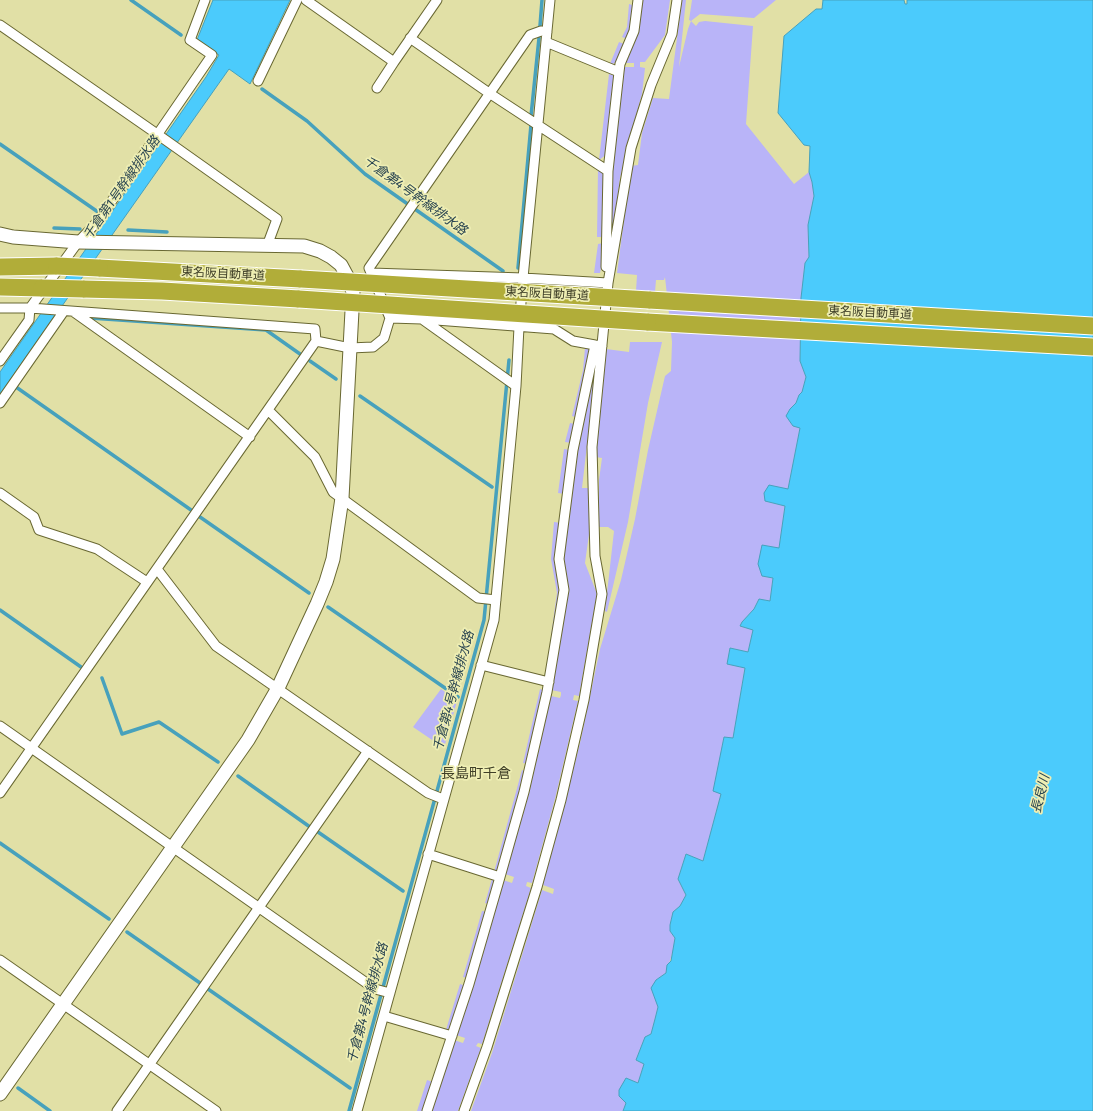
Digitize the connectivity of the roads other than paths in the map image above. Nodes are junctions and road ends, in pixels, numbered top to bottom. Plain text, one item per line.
1 (205, 0) edge
2 (297, 0) edge
3 (306, 0) edge
4 (437, 0) edge
5 (550, 0) edge
6 (638, 0) edge
7 (677, 0) edge
8 (0, 25) edge
9 (547, 32) junction
10 (410, 38) junction
11 (546, 42) junction
12 (394, 62) junction
13 (619, 72) junction
14 (258, 81) dead end
15 (377, 88) dead end
16 (489, 93) junction
17 (538, 124) junction
18 (158, 134) junction
19 (608, 171) junction
20 (0, 234) edge
21 (82, 242) junction
22 (267, 246) junction
23 (0, 267) edge
24 (371, 274) junction
25 (523, 278) junction
26 (608, 283) junction
27 (0, 287) edge
28 (0, 308) edge
29 (32, 309) junction
30 (66, 311) junction
31 (390, 318) junction
32 (422, 319) junction
33 (1093, 326) edge
34 (519, 327) junction
35 (316, 341) junction
36 (598, 345) junction
37 (1093, 347) edge
38 (350, 348) junction
39 (0, 361) edge
40 (514, 384) junction
41 (0, 403) edge
42 (268, 410) junction
43 (250, 436) junction
44 (0, 493) edge
45 (342, 498) junction
46 (157, 569) junction
47 (147, 582) junction
48 (490, 600) junction
49 (481, 664) junction
50 (549, 682) junction
51 (278, 688) junction
52 (0, 726) edge
53 (32, 748) junction
54 (368, 751) junction
55 (0, 793) edge
56 (442, 798) junction
57 (173, 848) junction
58 (428, 854) junction
59 (500, 877) junction
60 (259, 907) junction
61 (0, 960) edge
62 (384, 991) junction
63 (63, 1004) junction
64 (384, 1016) junction
65 (452, 1036) junction
66 (149, 1065) junction
67 (0, 1094) edge
68 (117, 1111) edge
69 (216, 1111) edge
70 (357, 1111) edge
71 (427, 1111) edge
72 (464, 1111) edge

1 - 18 street
2 - 14 street
3 - 12 street
4 - 10 street
5 - 9 street
6 - 13 street
7 - 26 street
8 - 18 street
9 - 11 street
9 - 16 street
10 - 12 street
10 - 16 street
11 - 13 street
11 - 17 street
12 - 15 street
13 - 19 street
16 - 17 street
16 - 24 street
17 - 19 street
17 - 25 street
18 - 21 street
18 - 22 street
19 - 26 street
20 - 21 street
21 - 22 street
21 - 29 street
22 - 38 street
23 - 33 highway, 東名阪自動車道, bridge
24 - 25 street
24 - 31 street
25 - 26 street
25 - 34 street
26 - 36 street
27 - 37 highway, 東名阪自動車道, bridge
28 - 29 street
29 - 30 street
29 - 39 street
30 - 35 street
30 - 41 street
30 - 43 street
31 - 32 street
31 - 38 street
32 - 34 street
32 - 40 street
34 - 36 street
34 - 40 street
35 - 38 street
35 - 42 street
36 - 50 street
36 - 72 street
38 - 45 street
40 - 48 street
42 - 43 street
42 - 45 street
43 - 46 street
44 - 47 street
45 - 48 street
45 - 51 street
46 - 47 street
46 - 51 street
47 - 53 street
48 - 49 street
49 - 50 street
49 - 56 street
50 - 59 street
51 - 54 street
51 - 57 street
52 - 53 street
53 - 55 street
53 - 57 street
54 - 56 street
54 - 60 street
56 - 58 street
57 - 60 street
57 - 63 street
58 - 59 street
58 - 62 street
59 - 65 street
60 - 62 street
60 - 66 street
61 - 63 street
62 - 64 street
63 - 66 street
63 - 67 street
64 - 65 street
64 - 70 street
65 - 71 street
66 - 68 street
66 - 69 street

